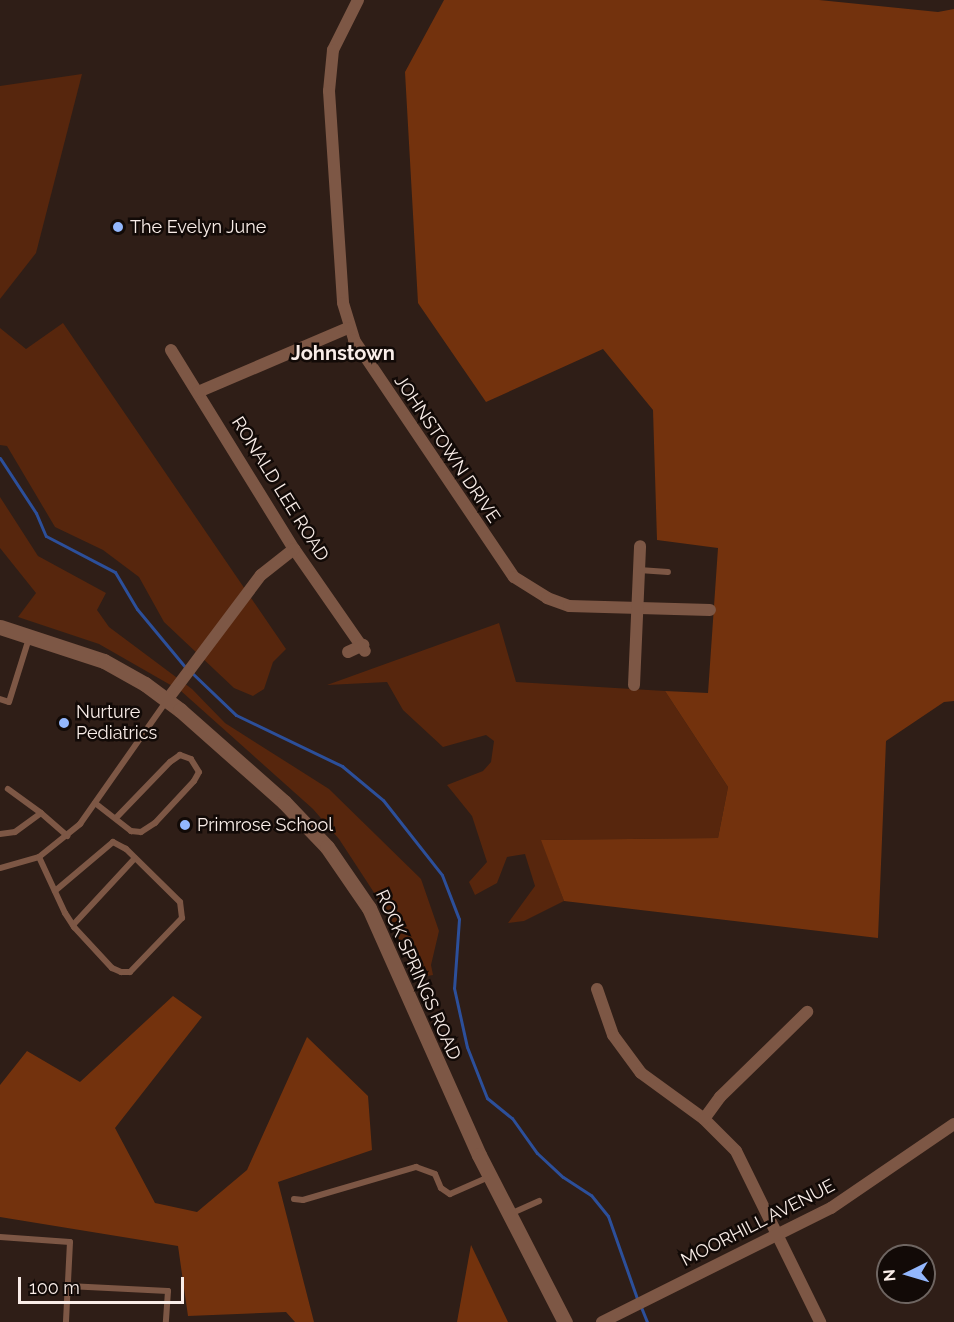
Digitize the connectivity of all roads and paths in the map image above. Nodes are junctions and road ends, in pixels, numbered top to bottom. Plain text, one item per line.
1 (358, 0) edge
2 (348, 328) junction
3 (171, 350) dead end
4 (198, 392) junction
5 (640, 546) dead end
6 (294, 549) junction
7 (639, 570) junction
8 (669, 572) dead end
9 (637, 607) junction
10 (710, 610) dead end
11 (0, 627) edge
12 (30, 635) junction
13 (348, 652) dead end
14 (634, 685) dead end
15 (0, 699) edge
16 (167, 700) junction
17 (8, 789) dead end
18 (95, 803) junction
19 (41, 813) junction
20 (116, 818) junction
21 (0, 834) edge
22 (67, 836) junction
23 (39, 857) junction
24 (135, 858) junction
25 (0, 868) edge
26 (55, 891) junction
27 (73, 925) junction
28 (597, 989) dead end
29 (807, 1012) dead end
30 (704, 1119) junction
31 (954, 1124) edge
32 (490, 1177) junction
33 (294, 1199) dead end
34 (539, 1201) dead end
35 (510, 1215) junction
36 (778, 1236) junction
37 (0, 1237) edge
38 (68, 1287) junction
39 (66, 1322) edge
40 (166, 1322) edge
41 (565, 1322) edge
42 (602, 1322) edge
43 (820, 1322) edge

1 - 2 street, JOHNSTOWN DRIVE
2 - 4 street
2 - 9 street, JOHNSTOWN DRIVE
3 - 4 street, RONALD LEE ROAD
4 - 6 street, RONALD LEE ROAD
5 - 7 street
6 - 13 street, RONALD LEE ROAD
6 - 16 street
7 - 8 lane
7 - 9 street
9 - 10 street, JOHNSTOWN DRIVE
9 - 14 street
11 - 12 street, ROCK SPRINGS ROAD
12 - 15 lane
12 - 16 street, ROCK SPRINGS ROAD
16 - 18 lane
16 - 32 street, ROCK SPRINGS ROAD
17 - 19 lane
18 - 20 lane
18 - 22 lane
19 - 21 lane
19 - 22 lane
20 - 20 lane
22 - 23 lane
23 - 25 lane
23 - 26 lane
24 - 26 lane
24 - 27 lane
24 - 27 lane
26 - 27 lane
28 - 30 street
29 - 30 street
30 - 36 street
31 - 36 street, MOORHILL AVENUE
32 - 33 lane
32 - 35 street, ROCK SPRINGS ROAD
34 - 35 lane
35 - 41 street, ROCK SPRINGS ROAD
36 - 42 street, MOORHILL AVENUE
36 - 43 street
37 - 38 lane
38 - 39 lane
38 - 40 lane

